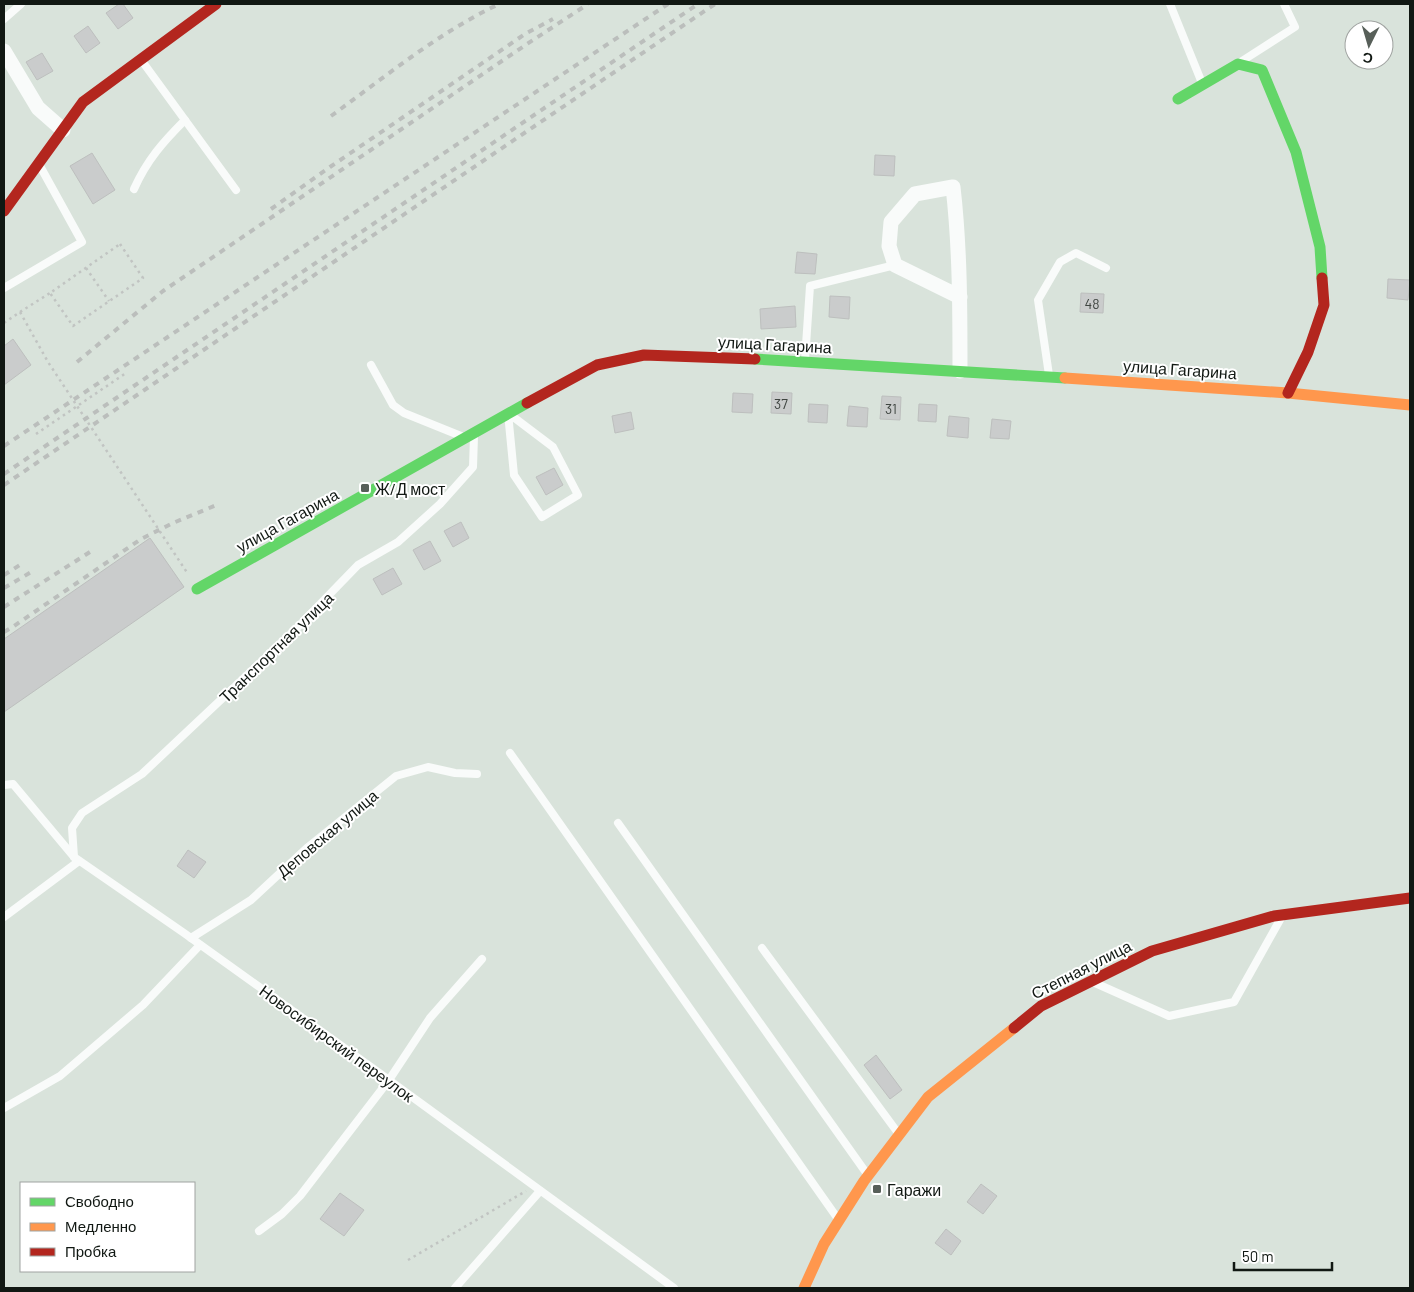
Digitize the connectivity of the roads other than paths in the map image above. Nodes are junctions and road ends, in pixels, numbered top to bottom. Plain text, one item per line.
1 (21, 4) edge
2 (216, 4) edge
3 (1170, 4) edge
4 (1284, 4) edge
5 (4, 19) edge
6 (4, 51) edge
7 (140, 59) junction
8 (1238, 64) junction
9 (1203, 84) junction
10 (1178, 99) dead end
11 (185, 120) junction
12 (62, 130) junction
13 (38, 164) junction
14 (134, 189) dead end
15 (236, 190) dead end
16 (4, 210) edge
17 (895, 266) junction
18 (1106, 268) dead end
19 (4, 288) edge
20 (960, 297) junction
21 (805, 362) junction
22 (371, 365) dead end
23 (960, 371) junction
24 (1049, 377) junction
25 (1288, 393) junction
26 (1410, 405) edge
27 (508, 413) junction
28 (470, 435) junction
29 (197, 589) dead end
30 (510, 753) dead end
31 (477, 774) dead end
32 (4, 785) edge
33 (618, 823) dead end
34 (77, 859) junction
35 (1410, 898) edge
36 (1283, 915) junction
37 (4, 917) edge
38 (191, 938) junction
39 (200, 945) junction
40 (762, 948) dead end
41 (482, 959) dead end
42 (1090, 981) junction
43 (389, 1080) junction
44 (4, 1108) edge
45 (899, 1135) junction
46 (868, 1176) junction
47 (537, 1188) junction
48 (839, 1220) junction
49 (259, 1231) dead end
50 (455, 1288) edge
51 (674, 1288) edge
52 (804, 1288) edge

1 - 5 lane
2 - 7 street
3 - 9 lane
4 - 8 lane
6 - 12 street
7 - 11 lane
7 - 12 street
8 - 9 street
8 - 25 street
9 - 10 street
11 - 14 lane
11 - 15 lane
12 - 13 street
13 - 16 street
13 - 19 lane
17 - 20 street
17 - 20 street
17 - 21 lane
18 - 24 lane
20 - 23 street
21 - 23 street, улица Гагарина
21 - 27 street, улица Гагарина
22 - 28 lane
23 - 24 street, улица Гагарина
24 - 25 street, улица Гагарина
25 - 26 street, улица Гагарина
27 - 27 lane
27 - 28 street, улица Гагарина
28 - 29 street, улица Гагарина
28 - 34 lane, Транспортная улица
30 - 48 lane
31 - 38 lane, Деповская улица
32 - 34 lane, Новосибирский переулок
33 - 46 lane
34 - 37 lane
34 - 38 lane, Новосибирский переулок
35 - 36 street, Степная улица
36 - 42 street, Степная улица
36 - 42 lane
38 - 39 lane, Новосибирский переулок
39 - 43 lane, Новосибирский переулок
39 - 44 lane
40 - 45 lane
41 - 43 lane
42 - 45 street, Степная улица
43 - 47 lane, Новосибирский переулок
43 - 49 lane
45 - 46 street, Степная улица
46 - 48 street, Степная улица
47 - 50 lane
47 - 51 lane, Новосибирский переулок
48 - 52 street, Степная улица

